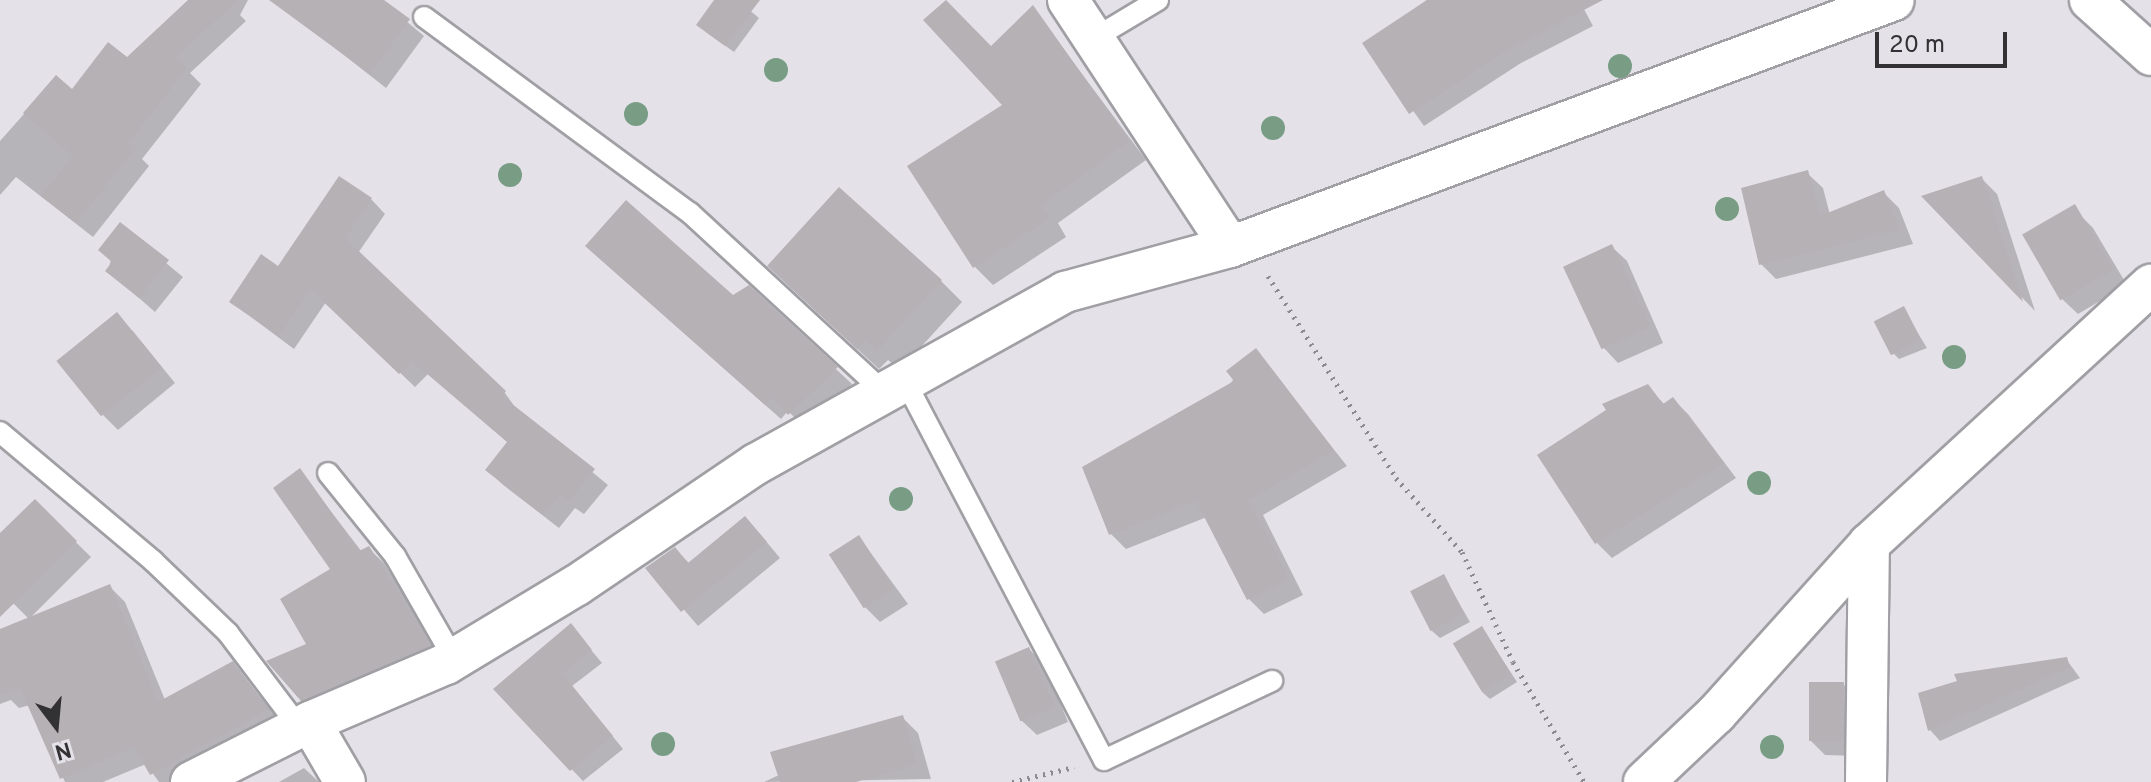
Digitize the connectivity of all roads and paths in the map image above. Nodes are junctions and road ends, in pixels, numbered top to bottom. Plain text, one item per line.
1 (1068, 0) edge
2 (1158, 0) edge
3 (1894, 0) edge
4 (2090, 0) edge
5 (424, 17) dead end
6 (1093, 39) junction
7 (2151, 55) edge
8 (1238, 244) junction
9 (2151, 285) edge
10 (895, 387) junction
11 (0, 432) edge
12 (328, 473) dead end
13 (1869, 544) junction
14 (454, 659) junction
15 (1272, 681) dead end
16 (304, 725) junction
17 (191, 782) edge
18 (345, 782) edge
19 (1584, 782) edge
20 (1644, 782) edge
21 (1866, 782) edge

1 - 6 street
2 - 6 lane
3 - 8 street
4 - 7 street
5 - 10 lane
6 - 8 street
8 - 10 street
8 - 19 path
9 - 13 street
10 - 14 street
10 - 15 lane
11 - 16 lane
12 - 14 lane
13 - 20 street
13 - 21 street
14 - 16 street
16 - 17 street
16 - 18 street

